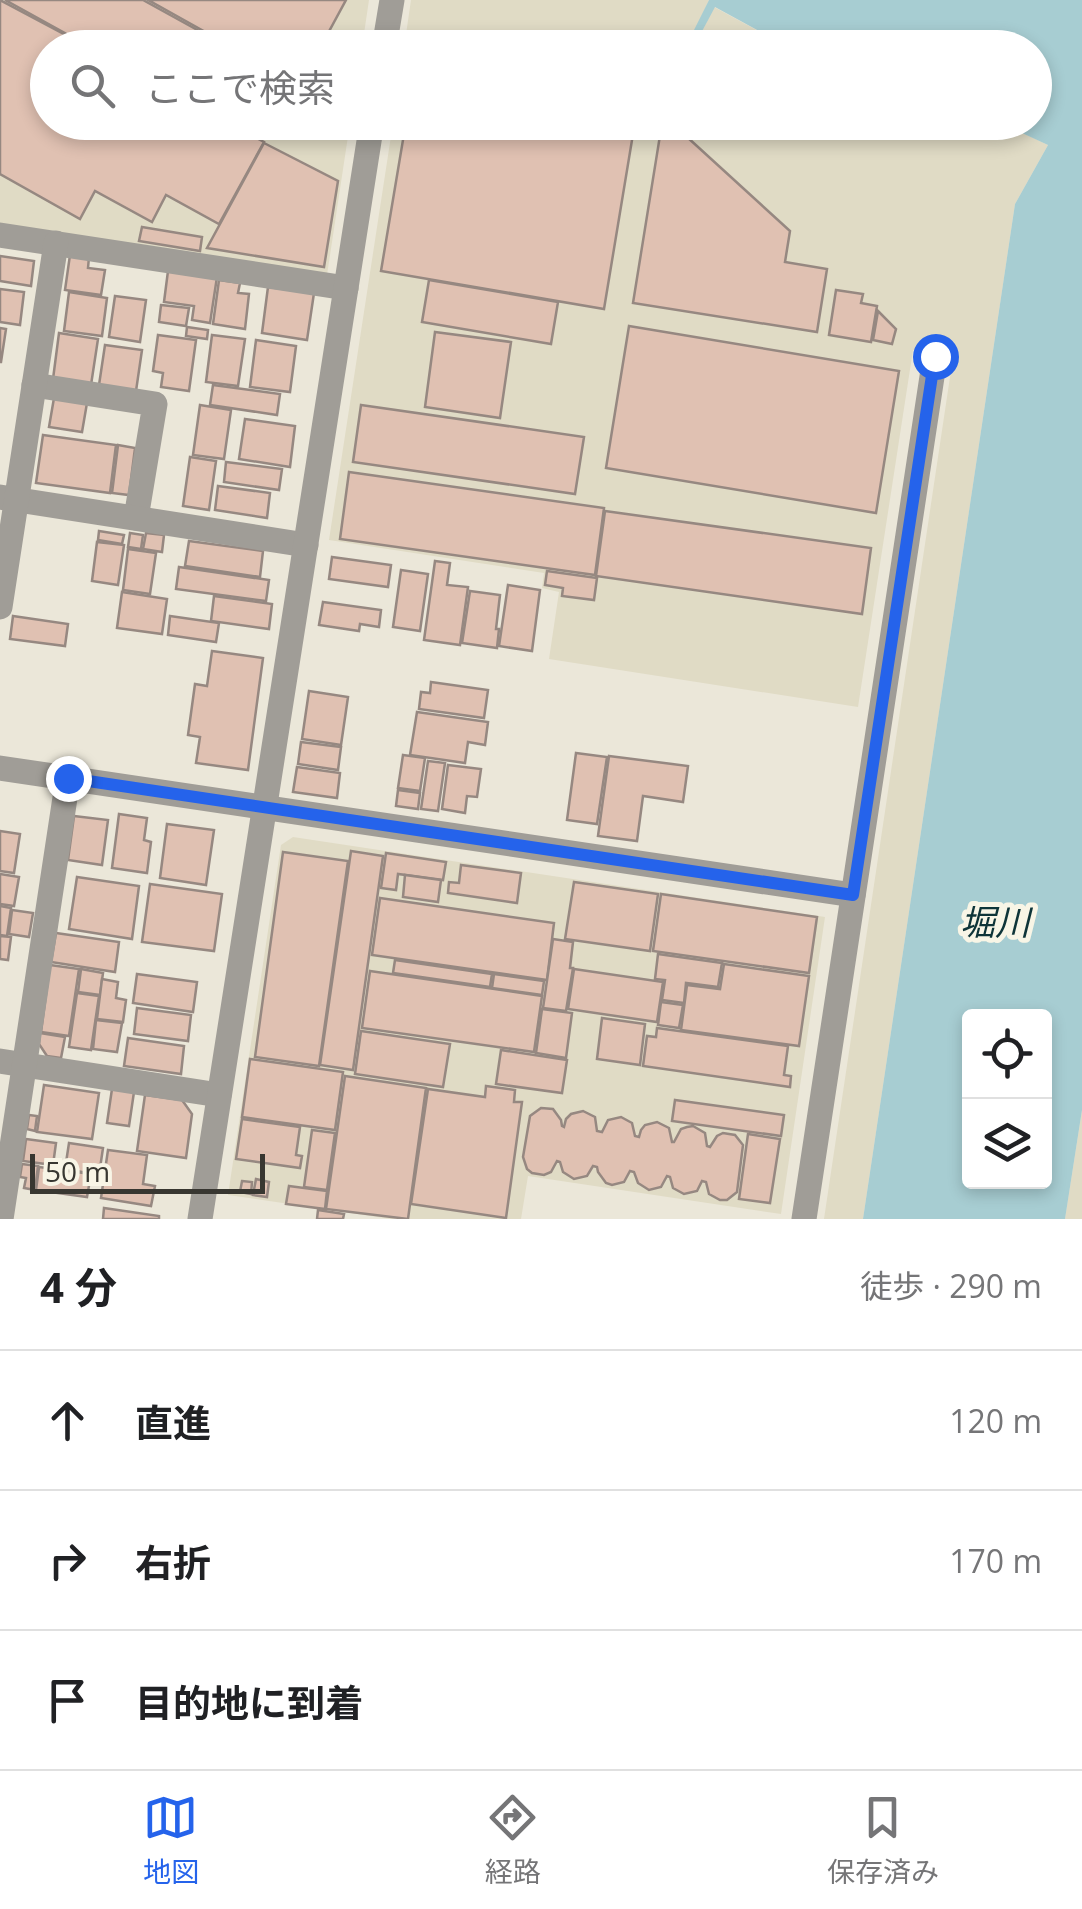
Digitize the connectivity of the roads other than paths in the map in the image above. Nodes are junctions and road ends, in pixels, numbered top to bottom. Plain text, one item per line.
1 (392, 0) edge
2 (387, 30) edge
3 (369, 140) edge
4 (0, 234) edge
5 (56, 243) junction
6 (346, 288) junction
7 (935, 356) dead end
8 (34, 385) junction
9 (8, 498) edge
10 (136, 518) junction
11 (306, 544) junction
12 (0, 607) edge
13 (0, 768) edge
14 (68, 778) junction
15 (264, 808) junction
16 (853, 895) junction
17 (12, 1063) edge
18 (220, 1095) junction
19 (1, 1219) edge
20 (200, 1219) edge
21 (804, 1219) edge

1 - 2 street
3 - 6 street
4 - 5 street
5 - 6 street
5 - 8 street
6 - 11 street
7 - 16 street
8 - 9 street
8 - 10 street
9 - 10 street
9 - 12 street
10 - 11 street
11 - 15 street
13 - 14 street
14 - 15 street
14 - 17 street
15 - 16 street
15 - 18 street
16 - 21 street
17 - 18 street
17 - 19 street
18 - 20 street

